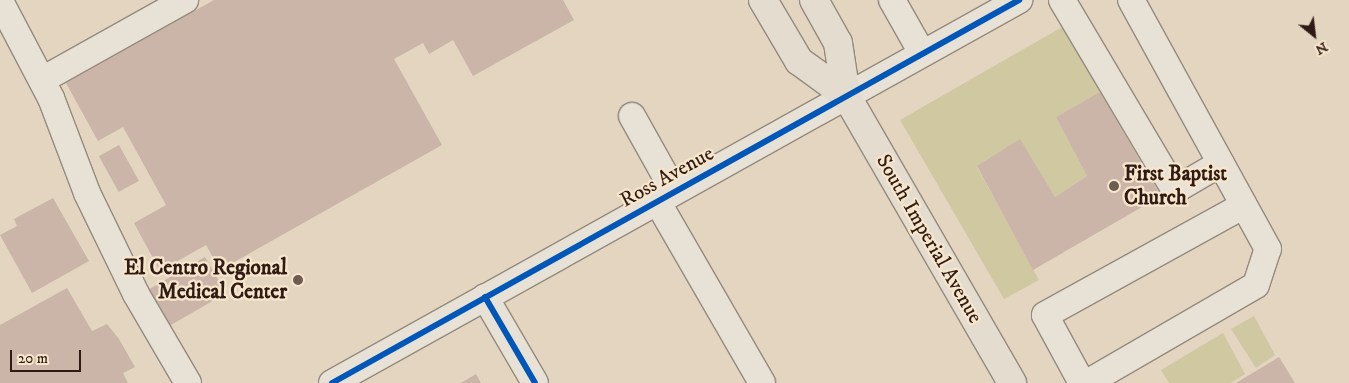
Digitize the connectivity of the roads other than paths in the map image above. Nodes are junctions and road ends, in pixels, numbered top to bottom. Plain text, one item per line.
1 (185, 0) edge
2 (763, 0) edge
3 (814, 0) edge
4 (1019, 0) edge
5 (1062, 0) edge
6 (1131, 0) edge
7 (0, 1) edge
8 (898, 2) edge
9 (922, 53) junction
10 (42, 80) junction
11 (846, 95) junction
12 (632, 116) dead end
13 (1221, 164) junction
14 (666, 196) junction
15 (1244, 205) junction
16 (485, 297) junction
17 (339, 381) edge
18 (188, 383) edge
19 (534, 383) edge
20 (762, 383) edge
21 (1012, 383) edge
22 (1082, 383) edge
23 (1086, 383) edge

1 - 10 street
2 - 11 highway, South Imperial Avenue
3 - 11 highway, South Imperial Avenue
4 - 9 street, Ross Avenue
5 - 13 street
6 - 13 street
7 - 10 street
8 - 9 street
9 - 11 street, Ross Avenue
10 - 18 street
11 - 14 street, Ross Avenue
11 - 21 highway, South Imperial Avenue
12 - 14 street
13 - 15 street
14 - 16 street, Ross Avenue
14 - 20 street
15 - 22 street
15 - 23 street
16 - 17 street, Ross Avenue
16 - 19 street

